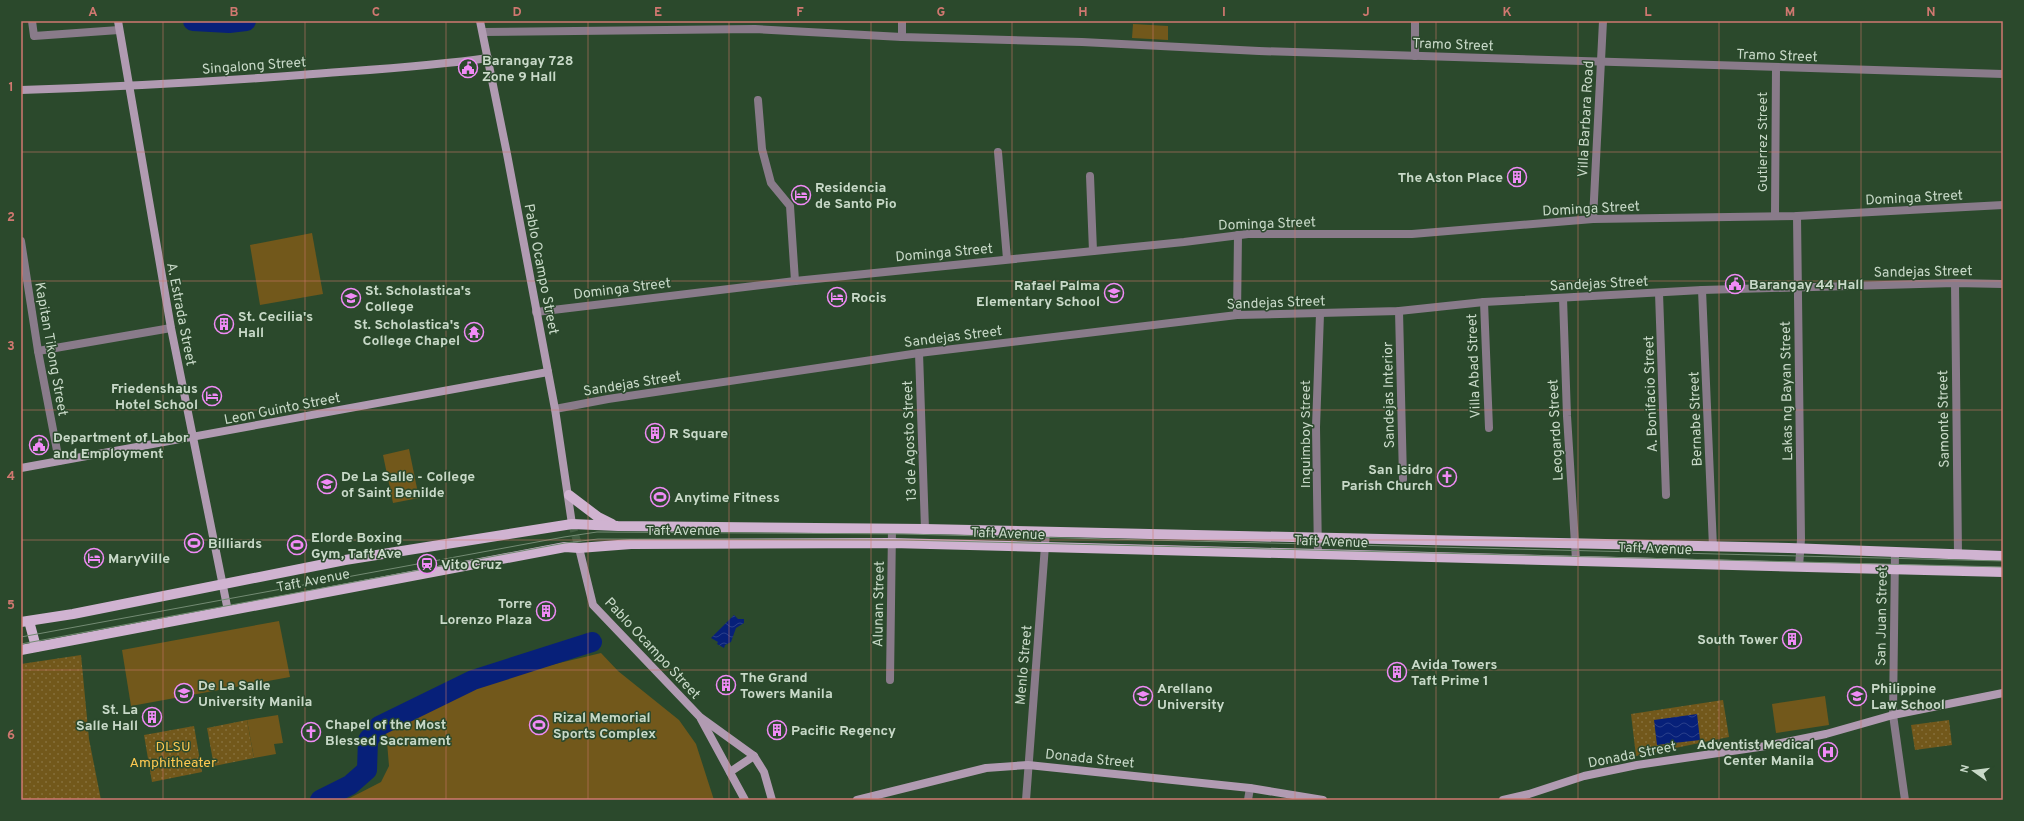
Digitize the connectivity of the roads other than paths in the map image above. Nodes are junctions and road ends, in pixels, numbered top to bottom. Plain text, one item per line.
1 (32, 21) edge
2 (118, 21) edge
3 (480, 21) edge
4 (902, 21) edge
5 (1415, 21) edge
6 (1603, 21) edge
7 (119, 30) junction
8 (482, 32) junction
9 (902, 37) junction
10 (1415, 56) junction
11 (488, 58) junction
12 (1600, 62) junction
13 (1776, 68) junction
14 (2003, 74) edge
15 (128, 86) junction
16 (21, 90) edge
17 (758, 100) dead end
18 (998, 152) dead end
19 (1090, 176) dead end
20 (2003, 205) edge
21 (1775, 215) junction
22 (1797, 216) junction
23 (1593, 219) junction
24 (1238, 235) junction
25 (21, 241) edge
26 (1094, 251) junction
27 (1007, 259) junction
28 (795, 280) junction
29 (1955, 283) junction
30 (2003, 284) edge
31 (1797, 287) junction
32 (1702, 290) junction
33 (1660, 293) junction
34 (1563, 298) junction
35 (1484, 302) junction
36 (1399, 311) junction
37 (536, 312) junction
38 (1320, 314) junction
39 (1237, 315) junction
40 (171, 328) junction
41 (38, 351) junction
42 (919, 353) junction
43 (548, 372) junction
44 (555, 409) junction
45 (1489, 428) dead end
46 (193, 438) junction
47 (59, 461) junction
48 (21, 468) edge
49 (1403, 479) dead end
50 (569, 495) junction
51 (1666, 495) dead end
52 (572, 524) junction
53 (618, 526) junction
54 (892, 529) junction
55 (925, 529) junction
56 (1046, 532) junction
57 (1319, 538) junction
58 (892, 543) junction
59 (1572, 543) junction
60 (1659, 545) junction
61 (1713, 547) junction
62 (579, 548) junction
63 (1046, 548) junction
64 (1800, 548) junction
65 (1895, 552) junction
66 (1318, 554) junction
67 (1958, 554) junction
68 (2003, 556) edge
69 (1572, 560) junction
70 (1658, 562) junction
71 (1799, 566) junction
72 (1895, 570) junction
73 (2003, 572) edge
74 (224, 584) junction
75 (228, 611) junction
76 (25, 621) edge
77 (36, 647) junction
78 (21, 650) edge
79 (890, 680) dead end
80 (2003, 693) edge
81 (1893, 715) junction
82 (700, 717) junction
83 (754, 756) junction
84 (1028, 765) junction
85 (730, 772) junction
86 (1250, 788) junction
87 (745, 800) edge
88 (772, 800) edge
89 (857, 800) edge
90 (1026, 800) edge
91 (1248, 800) edge
92 (1324, 800) edge
93 (1503, 800) edge
94 (1905, 800) edge

1 - 7 street
2 - 7 street, A. Estrada Street
3 - 8 street, Pablo Ocampo Street
4 - 9 street
5 - 10 street
6 - 12 street, Villa Barbara Road
7 - 15 street, A. Estrada Street
8 - 9 street, Tramo Street
8 - 11 street, Pablo Ocampo Street
9 - 10 street, Tramo Street
10 - 12 street, Tramo Street
11 - 15 street, Singalong Street
11 - 37 street, Pablo Ocampo Street
12 - 13 street, Tramo Street
12 - 23 street, Villa Barbara Road
13 - 14 street, Tramo Street
13 - 21 street, Gutierrez Street
15 - 16 street, Singalong Street
15 - 40 street, A. Estrada Street
17 - 28 street
18 - 27 street
19 - 26 street
20 - 22 street, Dominga Street
21 - 22 street, Dominga Street
21 - 23 street, Dominga Street
22 - 31 street, Lakas ng Bayan Street
23 - 24 street, Dominga Street
24 - 26 street, Dominga Street
24 - 39 street
25 - 41 street, Kapitan Tikong Street
26 - 27 street, Dominga Street
27 - 28 street, Dominga Street
28 - 37 street, Dominga Street
29 - 30 street, Sandejas Street
29 - 31 street, Sandejas Street
29 - 67 street, Samonte Street
31 - 32 street, Sandejas Street
31 - 64 street, Lakas ng Bayan Street
32 - 33 street, Sandejas Street
32 - 61 street, Bernabe Street
33 - 34 street, Sandejas Street
33 - 51 street, A. Bonifacio Street
34 - 35 street, Sandejas Street
34 - 59 street, Leogardo Street
35 - 36 street, Sandejas Street
35 - 45 street, Villa Abad Street
36 - 38 street, Sandejas Street
36 - 49 street, Sandejas Interior
37 - 43 street, Pablo Ocampo Street
38 - 39 street, Sandejas Street
38 - 57 street, Inquimboy Street
39 - 42 street, Sandejas Street
40 - 41 street
40 - 46 street, A. Estrada Street
41 - 47 street, Kapitan Tikong Street
42 - 44 street, Sandejas Street
42 - 55 street, 13 de Agosto Street
43 - 44 street, Pablo Ocampo Street
43 - 46 street, Leon Guinto Street
44 - 50 street, Pablo Ocampo Street
46 - 47 street, Leon Guinto Street
46 - 74 street, A. Estrada Street
47 - 48 street, Leon Guinto Street
50 - 52 street, Pablo Ocampo Street
50 - 53 main road
52 - 53 main road, Taft Avenue
52 - 74 main road, Taft Avenue
53 - 54 main road, Taft Avenue
54 - 55 main road, Taft Avenue
54 - 58 street, Alunan Street
55 - 56 main road, Taft Avenue
56 - 57 main road, Taft Avenue
56 - 63 street, Menlo Street
57 - 59 main road, Taft Avenue
57 - 66 street, Inquimboy Street
58 - 62 main road, Taft Avenue
58 - 63 main road, Taft Avenue
58 - 79 street, Alunan Street
59 - 60 main road, Taft Avenue
59 - 69 main road
60 - 61 main road, Taft Avenue
60 - 70 main road
61 - 64 main road, Taft Avenue
62 - 75 main road, Taft Avenue
62 - 82 street, Pablo Ocampo Street
63 - 66 main road, Taft Avenue
63 - 84 street, Menlo Street
64 - 65 main road, Taft Avenue
64 - 71 street, Lakas ng Bayan Street
65 - 67 main road, Taft Avenue
65 - 72 street, San Juan Street
66 - 69 main road, Taft Avenue
67 - 68 main road, Taft Avenue
69 - 70 main road, Taft Avenue
70 - 71 main road, Taft Avenue
71 - 72 main road, Taft Avenue
72 - 73 main road, Taft Avenue
72 - 81 street, San Juan Street
74 - 75 street, A. Estrada Street
74 - 76 main road, Taft Avenue
75 - 77 main road, Taft Avenue
76 - 77 main road
77 - 78 main road, Taft Avenue
80 - 81 street, Donada Street
81 - 93 street, Donada Street
81 - 94 street, San Juan Street
82 - 83 street, Pablo Ocampo Street
82 - 85 street, Pablo Ocampo Street
83 - 85 street
83 - 88 street, Pablo Ocampo Street
84 - 86 street, Donada Street
84 - 89 street, Donada Street
84 - 90 street, Menlo Street
85 - 87 street, Pablo Ocampo Street
86 - 91 street
86 - 92 street, Donada Street

